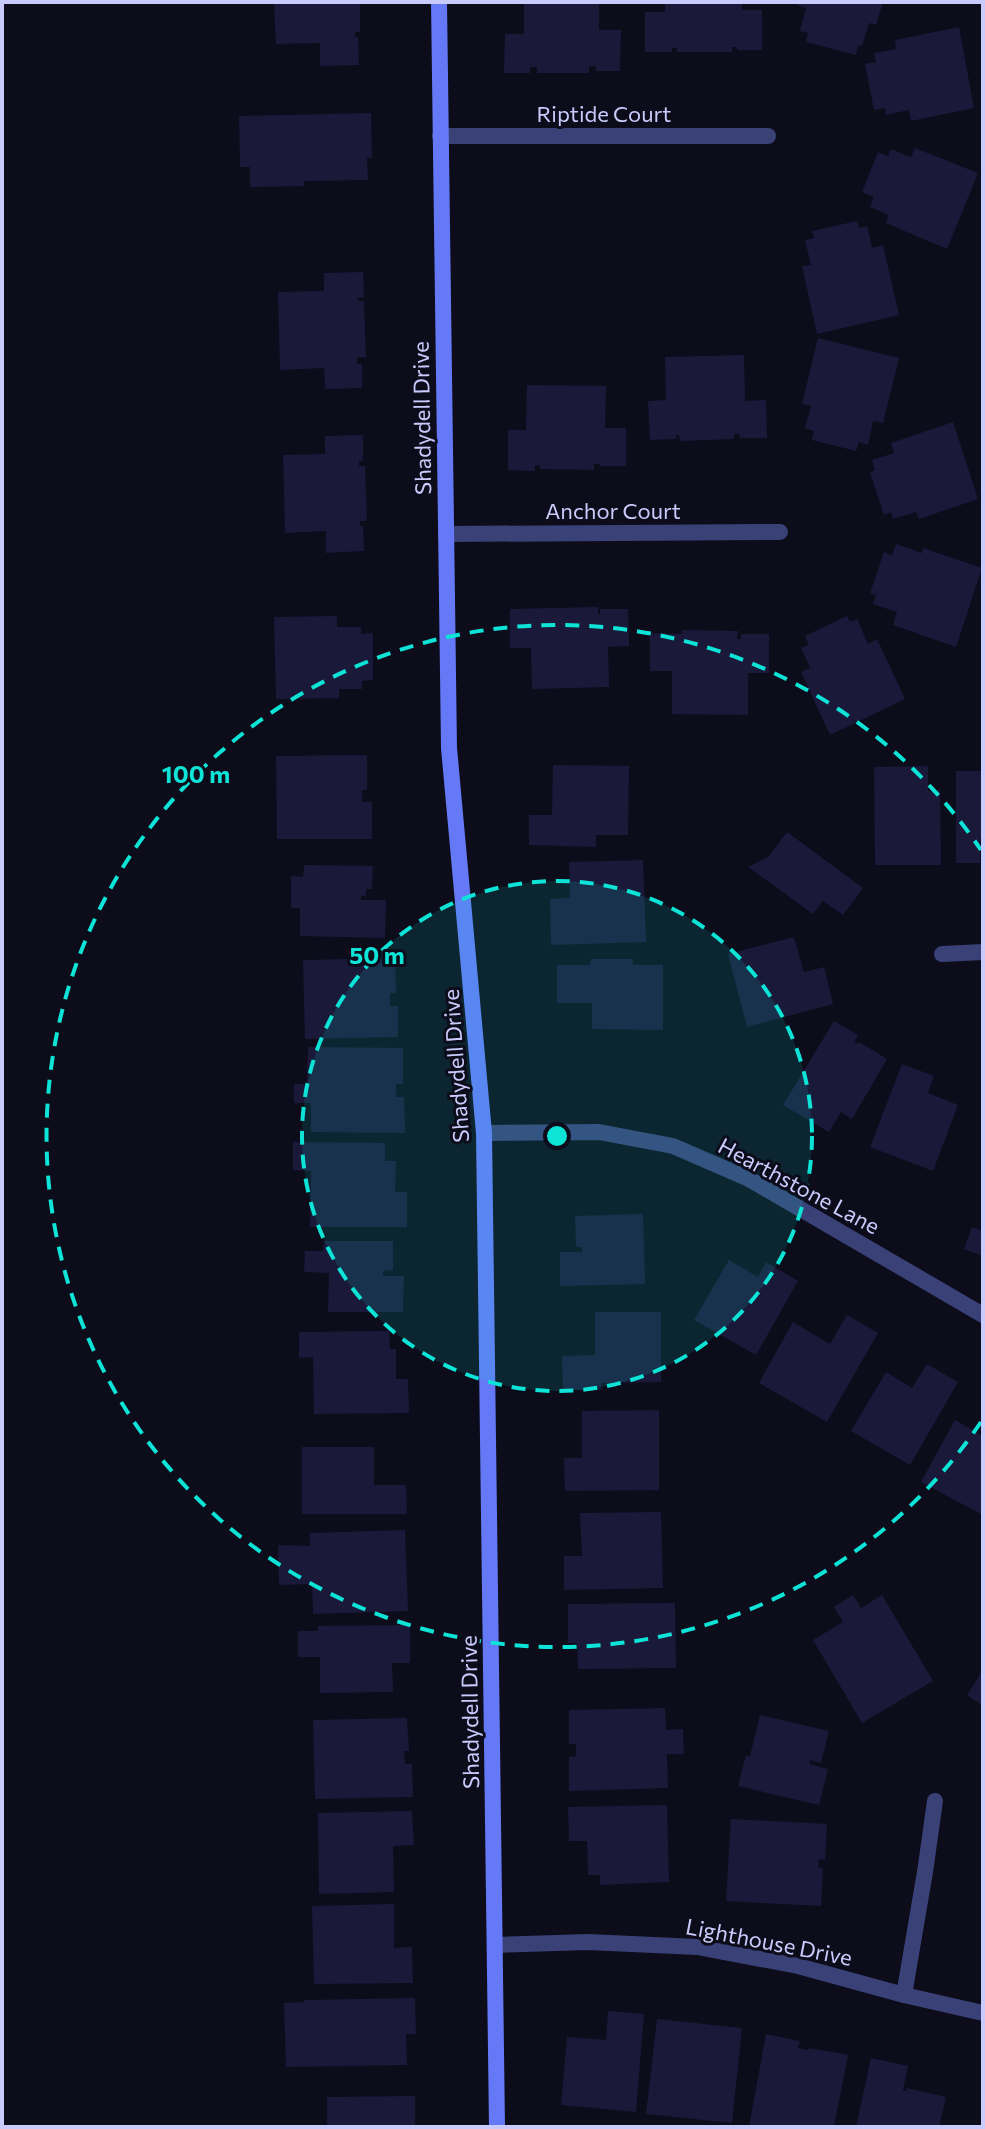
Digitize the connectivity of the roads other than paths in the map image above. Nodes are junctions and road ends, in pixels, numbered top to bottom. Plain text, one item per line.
1 (439, 2) edge
2 (440, 136) junction
3 (768, 136) dead end
4 (780, 532) dead end
5 (446, 534) junction
6 (983, 952) edge
7 (942, 954) dead end
8 (484, 1133) junction
9 (983, 1315) edge
10 (935, 1801) dead end
11 (495, 1945) junction
12 (904, 1995) junction
13 (983, 2013) edge
14 (497, 2127) edge

1 - 2 street, Shadydell Drive
2 - 3 street, Riptide Court
2 - 5 street, Shadydell Drive
4 - 5 street, Anchor Court
5 - 8 street, Shadydell Drive
6 - 7 street
8 - 9 street, Hearthstone Lane
8 - 11 street, Shadydell Drive
10 - 12 street
11 - 12 street, Lighthouse Drive
11 - 14 street, Shadydell Drive
12 - 13 street, Lighthouse Drive

